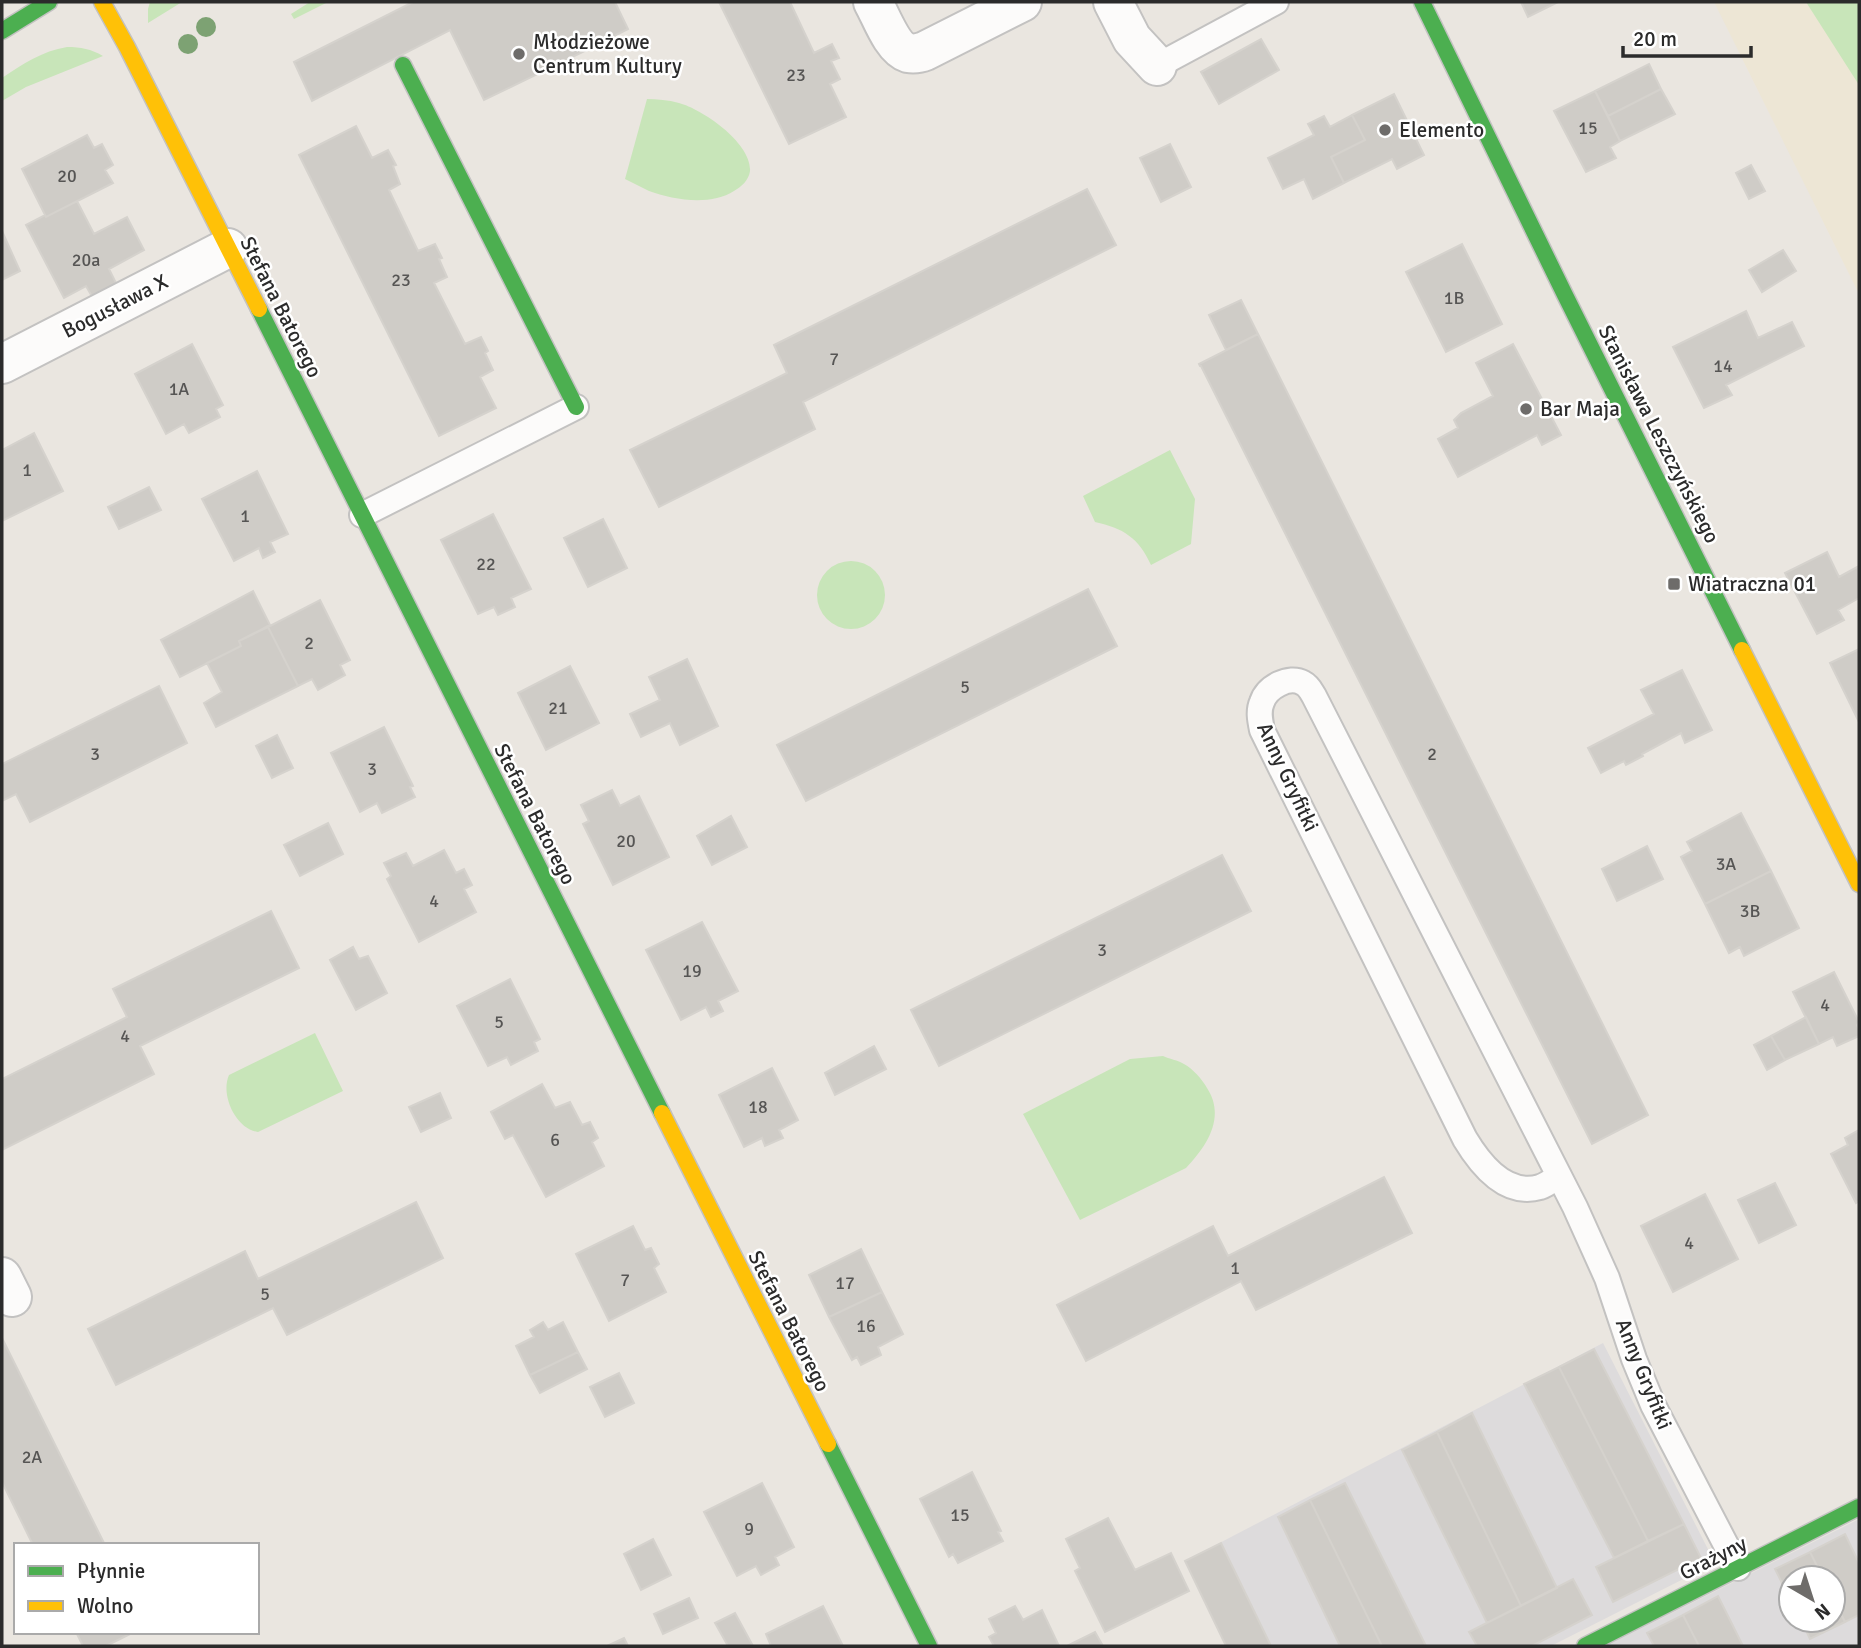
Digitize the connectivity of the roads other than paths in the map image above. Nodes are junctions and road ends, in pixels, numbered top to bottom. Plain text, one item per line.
1 (49, 2) edge
2 (102, 2) edge
3 (873, 2) edge
4 (1023, 2) edge
5 (1113, 2) edge
6 (1276, 2) edge
7 (1422, 2) edge
8 (2, 31) edge
9 (403, 65) dead end
10 (1157, 66) joint
11 (228, 248) junction
12 (2, 364) edge
13 (576, 407) joint
14 (362, 515) junction
15 (1859, 884) edge
16 (1559, 1176) junction
17 (1859, 1507) edge
18 (1738, 1568) junction
19 (929, 1646) edge
20 (1585, 1646) edge

1 - 8 street
2 - 11 street, Stefana Batorego
3 - 4 street
5 - 10 street
6 - 10 lane
7 - 15 street, Stanisława Leszczyńskiego
9 - 13 street
11 - 12 street, Bogusława X
11 - 14 street, Stefana Batorego
13 - 14 lane
14 - 19 street, Stefana Batorego
16 - 16 lane, Anny Gryfitki
16 - 18 lane, Anny Gryfitki
17 - 18 street, Grażyny
18 - 20 street, Grażyny

